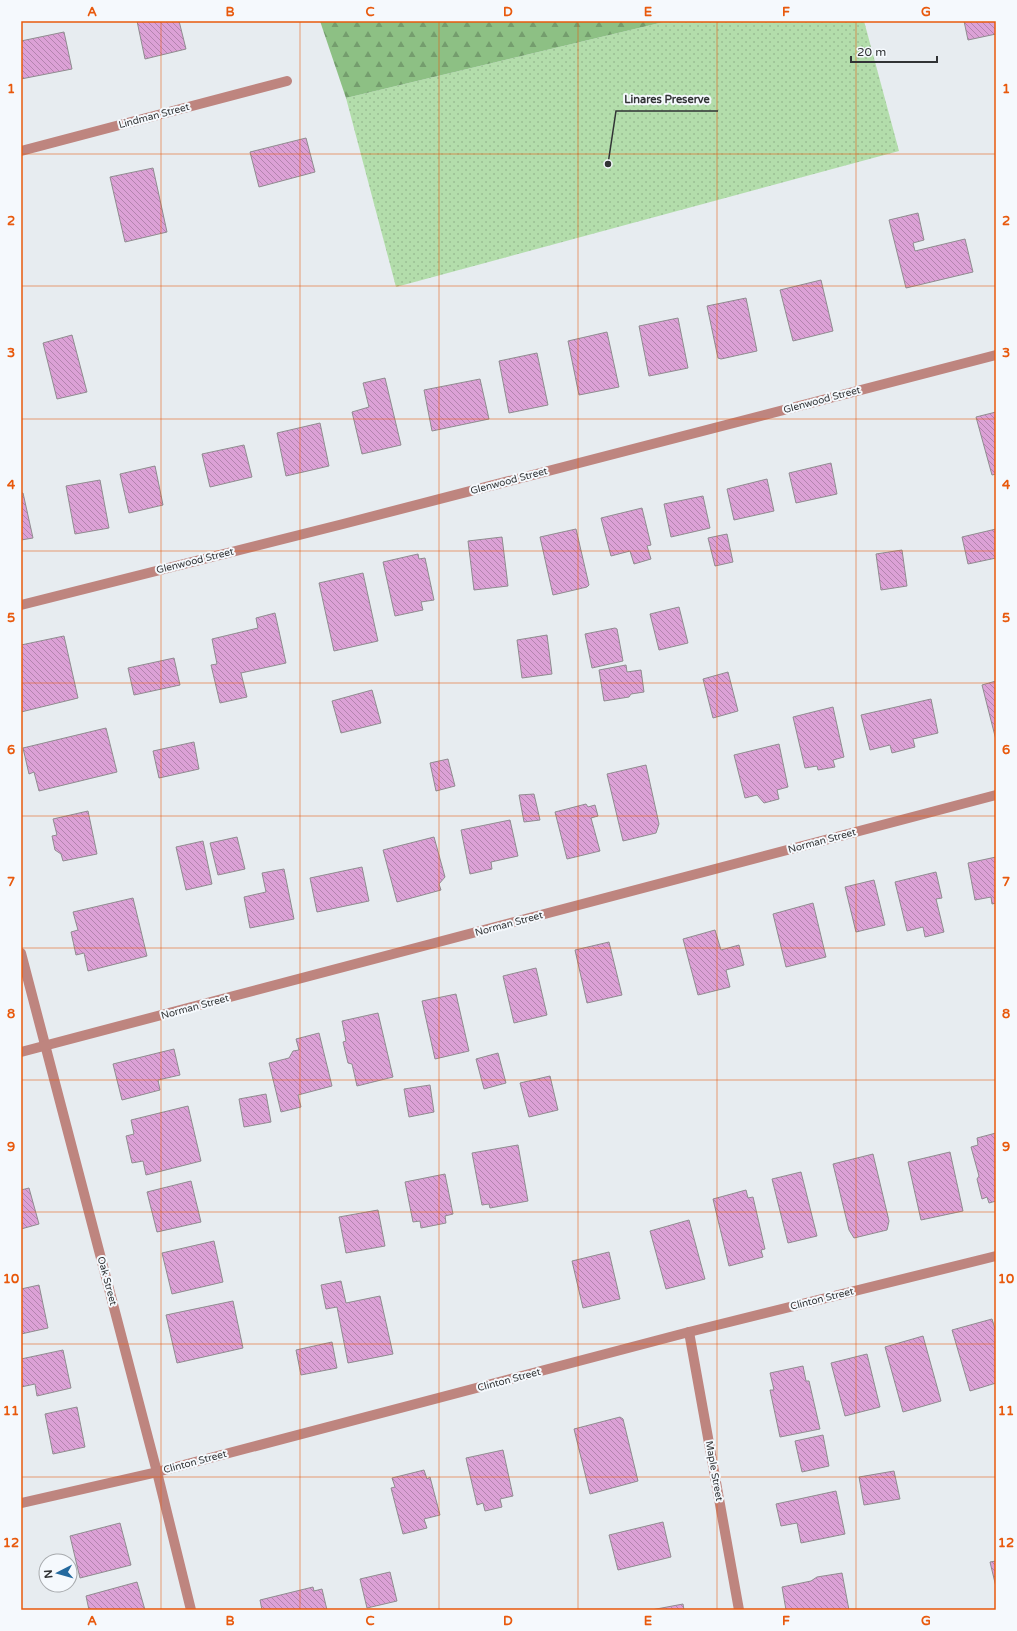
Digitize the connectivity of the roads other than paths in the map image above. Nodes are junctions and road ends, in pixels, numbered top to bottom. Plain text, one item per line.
1 (287, 81) dead end
2 (21, 151) edge
3 (996, 355) edge
4 (21, 605) edge
5 (996, 795) edge
6 (21, 953) edge
7 (46, 1046) junction
8 (21, 1052) edge
9 (996, 1256) edge
10 (689, 1332) junction
11 (157, 1472) junction
12 (21, 1503) edge
13 (191, 1610) edge
14 (739, 1610) edge

1 - 2 street, Lindman Street
3 - 4 street, Glenwood Street
5 - 7 street, Norman Street
6 - 7 street, Oak Street
7 - 8 street, Norman Street
7 - 11 street, Oak Street
9 - 10 street, Clinton Street
10 - 11 street, Clinton Street
10 - 14 street, Maple Street
11 - 12 street, Clinton Street
11 - 13 street, Oak Street

